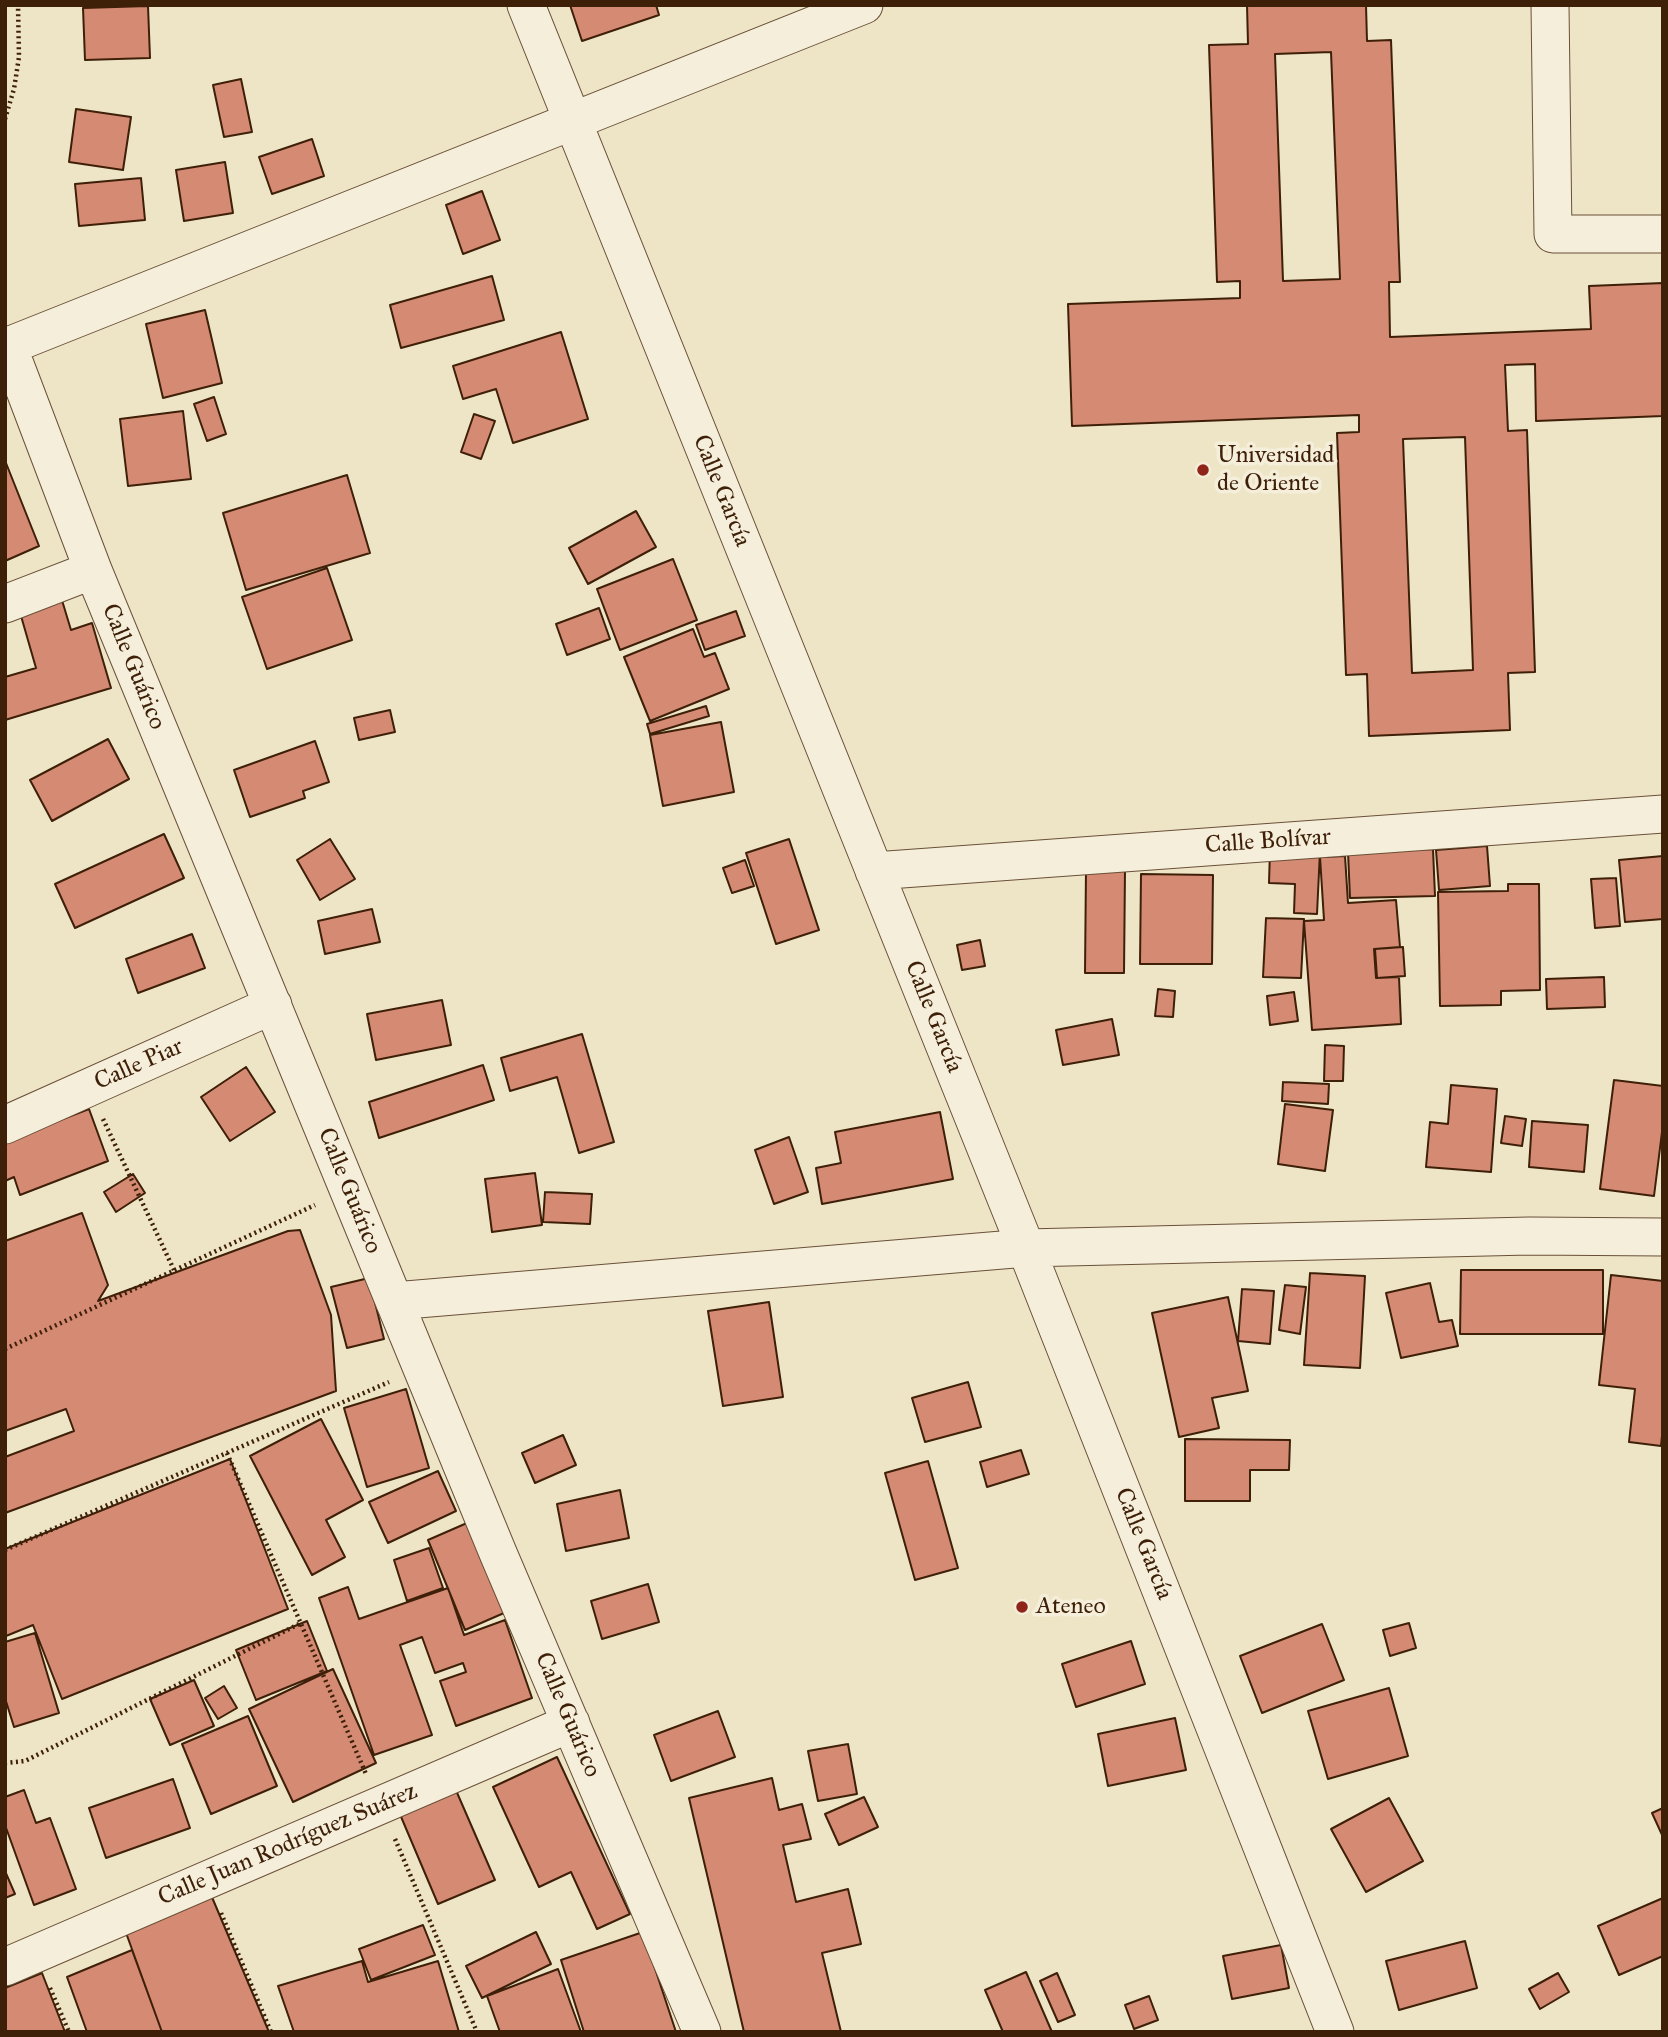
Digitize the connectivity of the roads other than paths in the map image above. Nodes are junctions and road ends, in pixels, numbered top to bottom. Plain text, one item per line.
1 (526, 5) edge
2 (864, 5) edge
3 (1550, 5) edge
4 (572, 121) junction
5 (1663, 234) edge
6 (93, 570) junction
7 (5, 604) edge
8 (1663, 814) edge
9 (874, 871) junction
10 (273, 1004) junction
11 (5, 1125) edge
12 (1663, 1237) edge
13 (1026, 1248) junction
14 (394, 1301) junction
15 (571, 1723) junction
16 (20, 1960) edge
17 (702, 2032) edge
18 (1335, 2032) edge

1 - 4 street, Calle García
2 - 4 street
3 - 5 street
4 - 6 street, Calle Guárico
4 - 9 street, Calle García
6 - 7 street
6 - 10 street, Calle Guárico
8 - 9 street, Calle Bolívar
9 - 13 street, Calle García
10 - 11 street, Calle Piar
10 - 14 street, Calle Guárico
12 - 13 street
13 - 14 street
13 - 18 street, Calle García
14 - 15 street, Calle Guárico
15 - 16 street, Calle Juan Rodríguez Suárez
15 - 17 street, Calle Guárico

